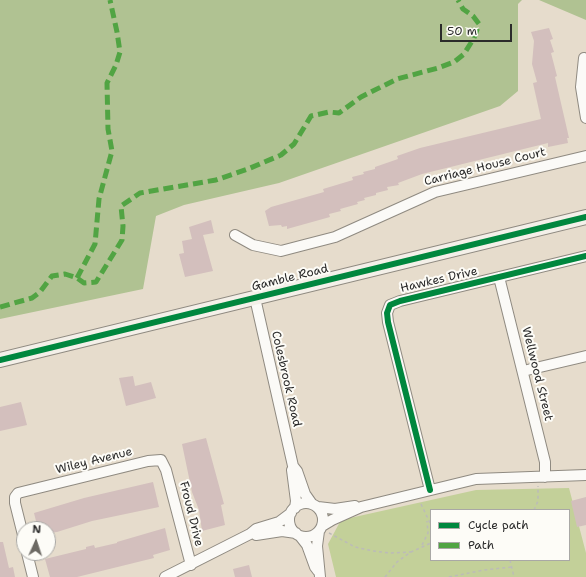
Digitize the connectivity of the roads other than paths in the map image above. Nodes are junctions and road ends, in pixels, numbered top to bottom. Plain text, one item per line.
1 (584, 58) dead end
2 (586, 118) edge
3 (586, 156) edge
4 (586, 217) edge
5 (235, 235) dead end
6 (586, 256) edge
7 (499, 277) junction
8 (255, 298) junction
9 (586, 356) edge
10 (0, 360) edge
11 (523, 372) junction
12 (293, 466) junction
13 (166, 470) joint
14 (586, 475) edge
15 (542, 481) junction
16 (430, 490) junction
17 (315, 506) junction
18 (361, 507) junction
19 (293, 511) junction
20 (20, 521) edge
21 (323, 530) junction
22 (250, 534) junction
23 (298, 534) junction
24 (29, 561) edge
25 (190, 565) junction
26 (320, 574) edge
27 (33, 577) edge
28 (165, 577) edge

1 - 2 street
3 - 5 street, Carriage House Court
4 - 8 main road, Gamble Road
6 - 7 street, Hawkes Drive
7 - 11 street, Wellwood Street
7 - 16 street, Hawkes Drive
8 - 10 main road, Gamble Road
8 - 12 street, Colesbrook Road
9 - 11 street
11 - 15 street, Wellwood Street
12 - 17 street, Colesbrook Road
12 - 19 street, Colesbrook Road
13 - 20 street, Wiley Avenue
13 - 25 street, Froud Drive
14 - 15 street
15 - 16 street
16 - 18 street
17 - 18 street
17 - 19 street
17 - 21 street
18 - 21 street
19 - 22 street
19 - 23 street
21 - 23 street
21 - 26 street
22 - 23 street
22 - 25 street
23 - 26 street
24 - 27 street
25 - 28 street

